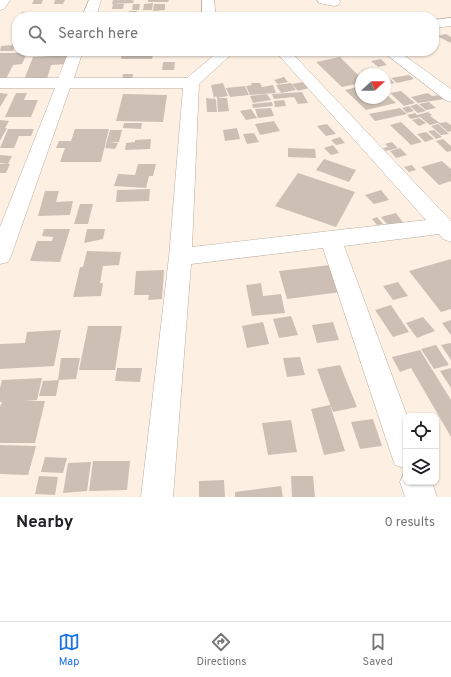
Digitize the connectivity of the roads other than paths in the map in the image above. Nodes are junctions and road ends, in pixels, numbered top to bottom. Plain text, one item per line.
1 (4, 0) edge
2 (95, 0) edge
3 (208, 0) edge
4 (0, 6) edge
5 (91, 12) edge
6 (209, 12) edge
7 (451, 22) edge
8 (439, 23) edge
9 (74, 56) edge
10 (222, 56) edge
11 (287, 56) edge
12 (396, 56) edge
13 (191, 82) junction
14 (0, 83) edge
15 (64, 83) junction
16 (451, 97) edge
17 (447, 230) edge
18 (331, 239) junction
19 (0, 256) edge
20 (180, 257) junction
21 (404, 449) edge
22 (417, 485) edge
23 (157, 497) edge
24 (421, 497) edge

1 - 4 street
2 - 5 street
3 - 6 street
7 - 8 street
9 - 15 street
10 - 13 street
11 - 17 street
12 - 16 street
13 - 15 street
13 - 20 street
14 - 15 street
15 - 19 street
17 - 18 street
18 - 20 street
18 - 21 street
20 - 23 street
22 - 24 street

